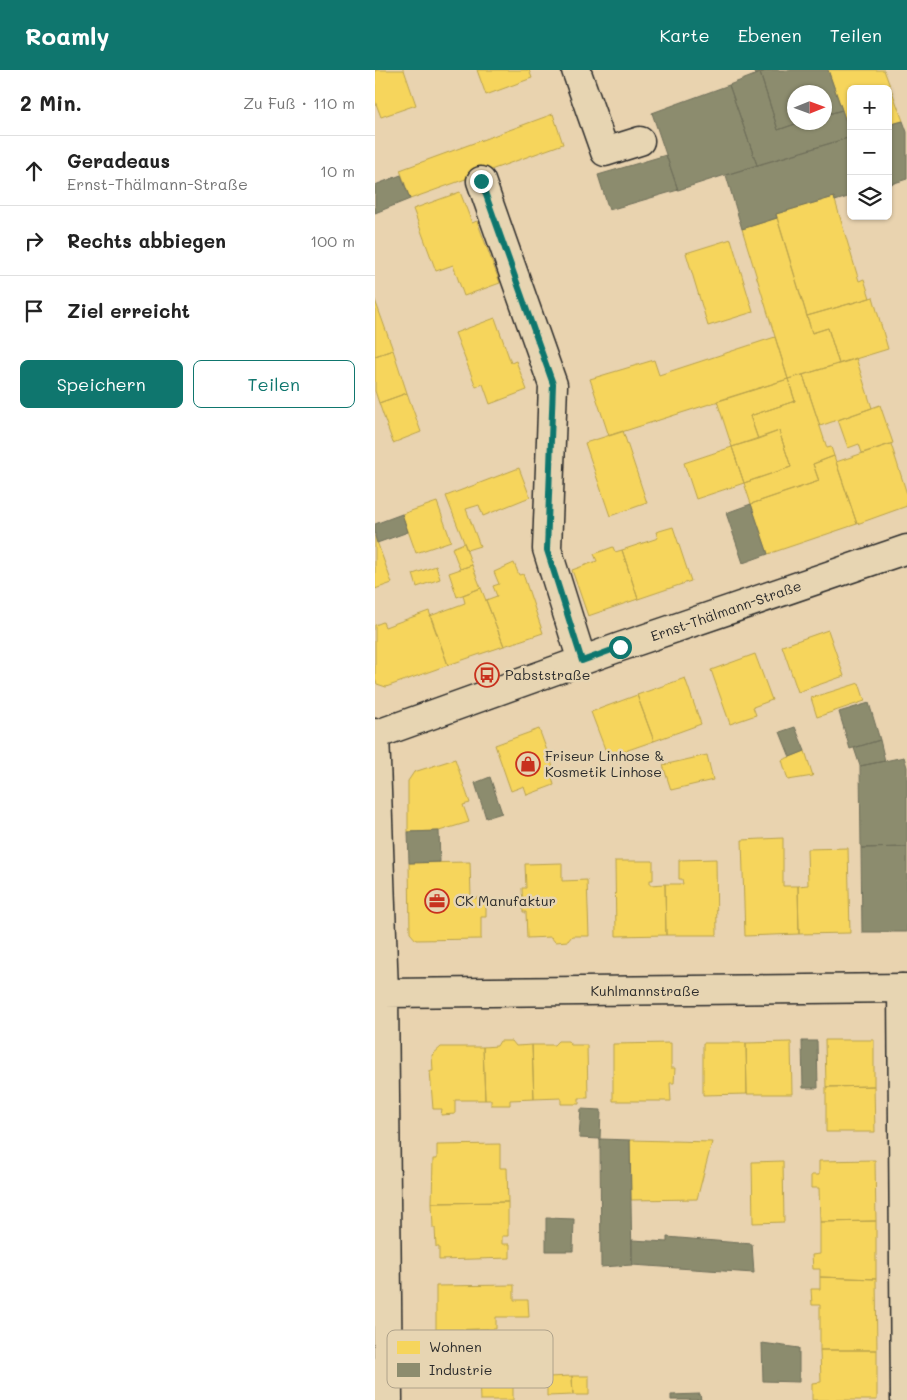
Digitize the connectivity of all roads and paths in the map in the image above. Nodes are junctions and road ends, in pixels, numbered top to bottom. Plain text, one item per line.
1 (576, 70) edge
2 (641, 141) dead end
3 (481, 181) dead end
4 (907, 549) edge
5 (582, 661) junction
6 (375, 734) edge
7 (905, 988) edge
8 (384, 993) junction
9 (387, 1330) edge
10 (905, 1400) edge

1 - 2 street
3 - 5 street
4 - 5 street, Ernst-Thälmann-Straße
5 - 6 street, Ernst-Thälmann-Straße
6 - 8 street
7 - 8 street, Kuhlmannstraße
7 - 10 street
8 - 9 street

